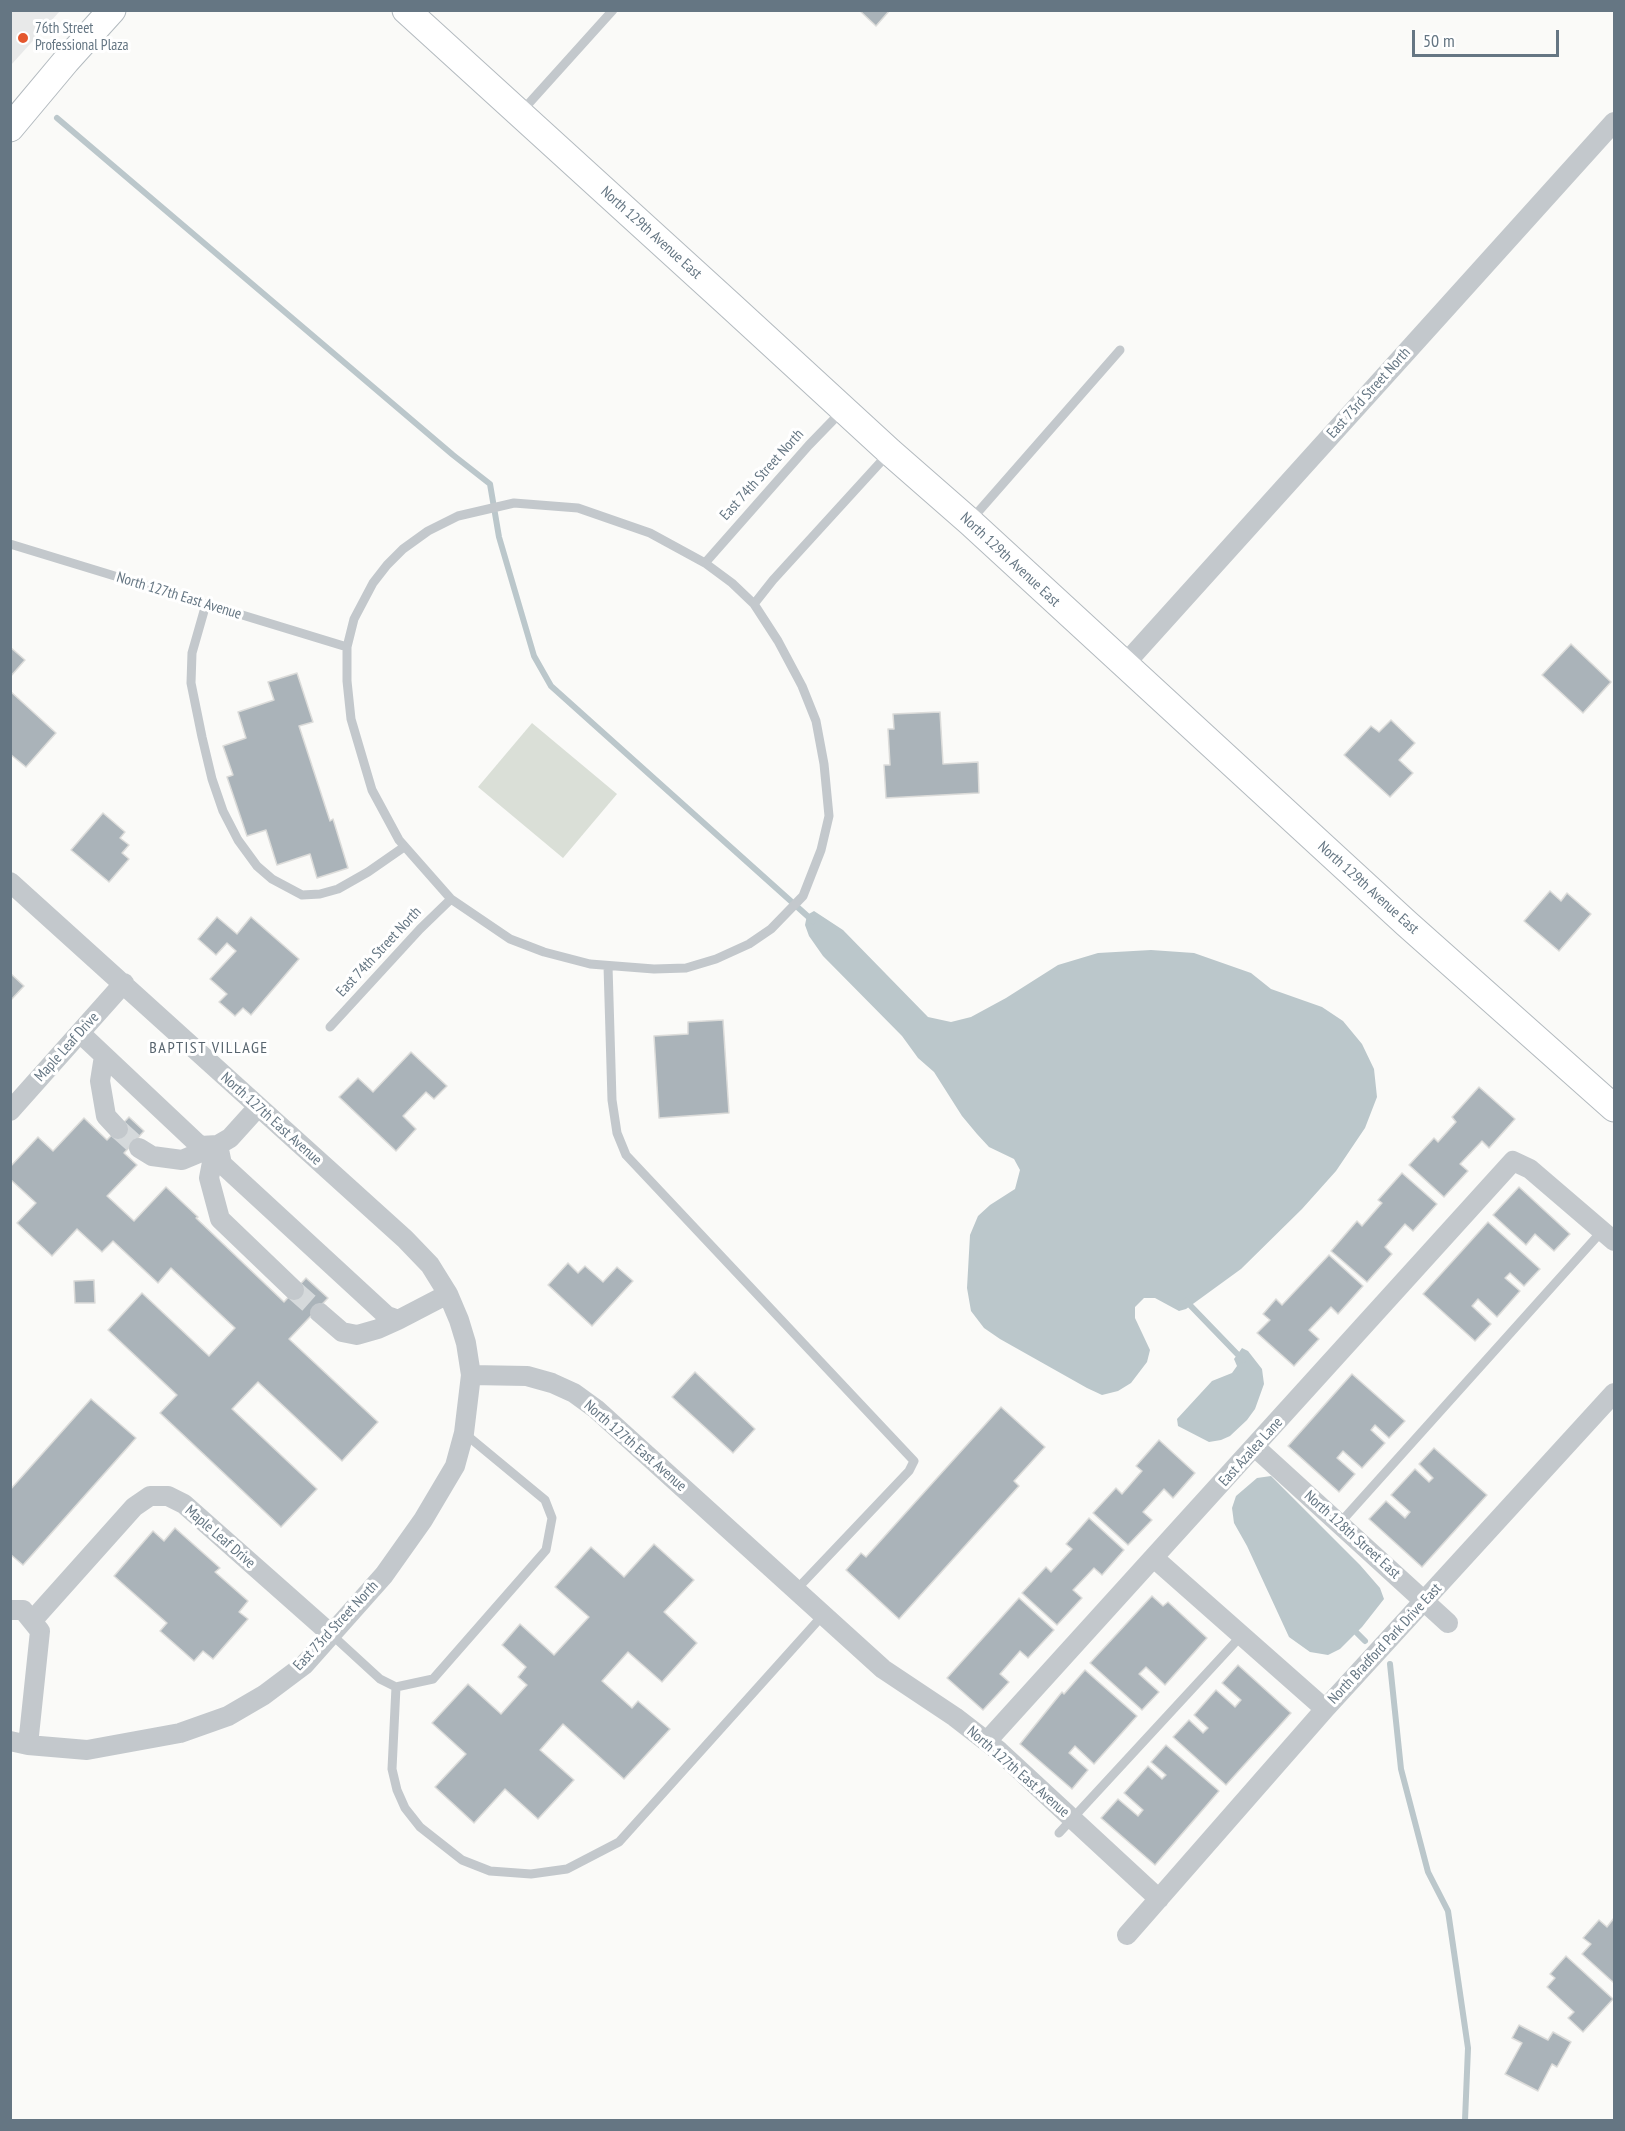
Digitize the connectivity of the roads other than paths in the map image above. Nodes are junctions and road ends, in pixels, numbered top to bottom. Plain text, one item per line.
1 (112, 10) edge
2 (406, 10) edge
3 (613, 10) edge
4 (519, 114) junction
5 (1614, 122) edge
6 (10, 128) edge
7 (1120, 350) dead end
8 (843, 409) junction
9 (890, 452) junction
10 (970, 522) junction
11 (10, 544) edge
12 (705, 563) junction
13 (206, 604) junction
14 (754, 604) junction
15 (347, 646) junction
16 (1124, 665) junction
17 (404, 847) junction
18 (10, 882) edge
19 (451, 899) junction
20 (608, 966) junction
21 (124, 983) junction
22 (330, 1027) dead end
23 (80, 1033) junction
24 (104, 1056) junction
25 (258, 1107) junction
26 (1614, 1108) edge
27 (10, 1111) edge
28 (117, 1129) tunnel mouth
29 (216, 1146) junction
30 (139, 1148) tunnel mouth
31 (1609, 1235) edge
32 (294, 1290) tunnel mouth
33 (448, 1294) junction
34 (320, 1313) tunnel mouth
35 (398, 1320) junction
36 (471, 1376) junction
37 (1614, 1394) edge
38 (464, 1433) junction
39 (1255, 1447) junction
40 (1340, 1524) junction
41 (1154, 1558) junction
42 (796, 1590) junction
43 (1425, 1601) junction
44 (10, 1610) edge
45 (823, 1616) junction
46 (32, 1621) junction
47 (1448, 1623) dead end
48 (332, 1635) junction
49 (1241, 1636) junction
50 (396, 1687) junction
51 (1325, 1709) junction
52 (987, 1741) junction
53 (19, 1743) edge
54 (1066, 1826) junction
55 (1160, 1899) junction
56 (1127, 1935) dead end

1 - 6 street
2 - 4 street, North 129th Avenue East
3 - 4 lane
4 - 8 street, North 129th Avenue East
5 - 16 street, East 73rd Street North
7 - 10 lane
8 - 9 street, North 129th Avenue East
8 - 12 lane, East 74th Street North
9 - 10 street, North 129th Avenue East
9 - 14 lane
10 - 16 street, North 129th Avenue East
11 - 13 lane, North 127th East Avenue
12 - 14 lane
12 - 15 lane
13 - 15 lane, North 127th East Avenue
13 - 17 lane
14 - 20 lane
15 - 17 lane
16 - 26 street, North 129th Avenue East
17 - 19 lane
18 - 21 street, North 127th East Avenue
19 - 20 lane
19 - 22 lane, East 74th Street North
20 - 42 lane
21 - 23 street, Maple Leaf Drive
21 - 25 street, North 127th East Avenue
23 - 24 street
23 - 27 street, Maple Leaf Drive
24 - 28 street
24 - 29 street
25 - 29 street
25 - 33 street, North 127th East Avenue
29 - 30 street
29 - 32 street
29 - 35 street
31 - 39 street, East Azalea Lane
31 - 40 lane
33 - 35 street
33 - 36 street, North 127th East Avenue
34 - 35 street
36 - 38 street, East 73rd Street North
36 - 42 street, North 127th East Avenue
37 - 43 street, North Bradford Park Drive East
38 - 48 street, East 73rd Street North
38 - 50 lane
39 - 40 street, North 128th Street East
39 - 41 street, East Azalea Lane
40 - 43 street, North 128th Street East
41 - 49 street
41 - 52 street, East Azalea Lane
42 - 45 street, North 127th East Avenue
43 - 47 street, North 128th Street East
43 - 51 street, North Bradford Park Drive East
44 - 46 street
45 - 50 lane
45 - 52 street, North 127th East Avenue
46 - 48 street, Maple Leaf Drive
46 - 53 street
48 - 50 lane
48 - 53 street, East 73rd Street North
49 - 51 street
49 - 54 lane
51 - 55 street, North Bradford Park Drive East
52 - 54 street, North 127th East Avenue
54 - 55 street, North 127th East Avenue
55 - 56 street, North Bradford Park Drive East

